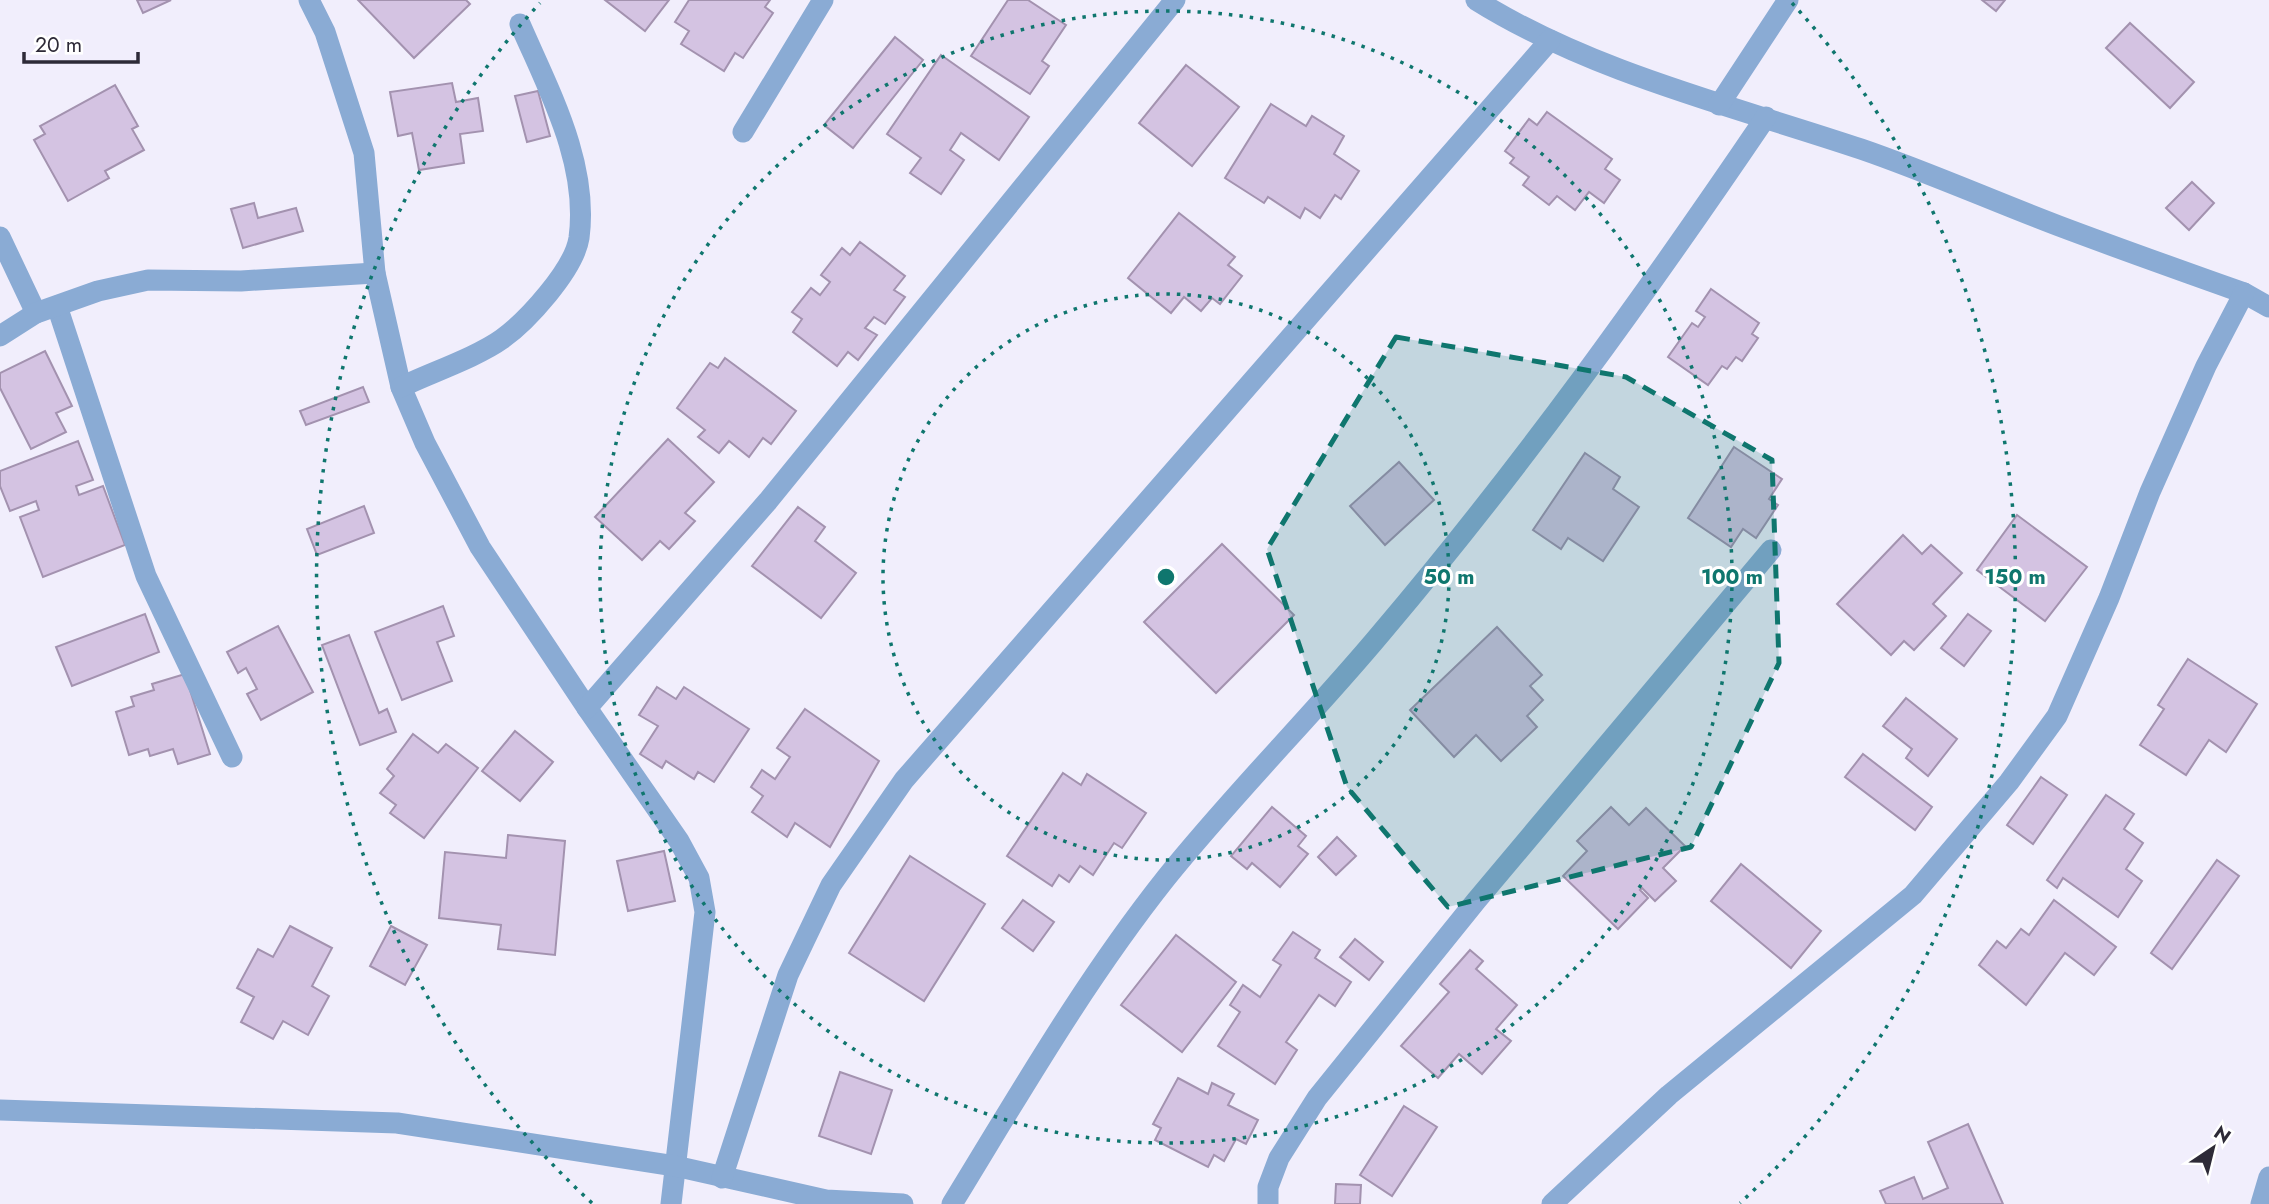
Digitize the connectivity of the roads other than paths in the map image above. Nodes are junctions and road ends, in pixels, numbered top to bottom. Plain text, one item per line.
1 (309, 0) edge
2 (823, 0) edge
3 (1175, 0) edge
4 (1787, 0) edge
5 (1482, 2) edge
6 (520, 24) dead end
7 (1550, 40) junction
8 (1719, 104) junction
9 (1766, 117) junction
10 (743, 132) dead end
11 (0, 237) edge
12 (375, 274) junction
13 (2244, 293) junction
14 (57, 306) junction
15 (2269, 307) edge
16 (36, 313) junction
17 (0, 336) edge
18 (401, 387) junction
19 (1771, 550) dead end
20 (587, 708) junction
21 (232, 757) dead end
22 (0, 1110) edge
23 (675, 1166) junction
24 (2269, 1177) edge
25 (722, 1178) junction
26 (826, 1202) edge
27 (671, 1204) edge
28 (903, 1204) edge
29 (952, 1204) edge
30 (1268, 1204) edge
31 (1552, 1204) edge
32 (2261, 1204) edge

1 - 12 street
2 - 10 street
3 - 20 street
4 - 8 street
5 - 7 street
6 - 18 street
7 - 8 street
7 - 25 street
8 - 9 street
9 - 13 street
9 - 29 street
11 - 16 street
12 - 14 street
12 - 18 street
13 - 15 street
13 - 31 street
14 - 16 street
14 - 21 street
16 - 17 street
18 - 20 street
19 - 30 street
20 - 23 street
22 - 23 street
23 - 25 street
23 - 27 street
24 - 32 street
25 - 26 street
26 - 28 street

